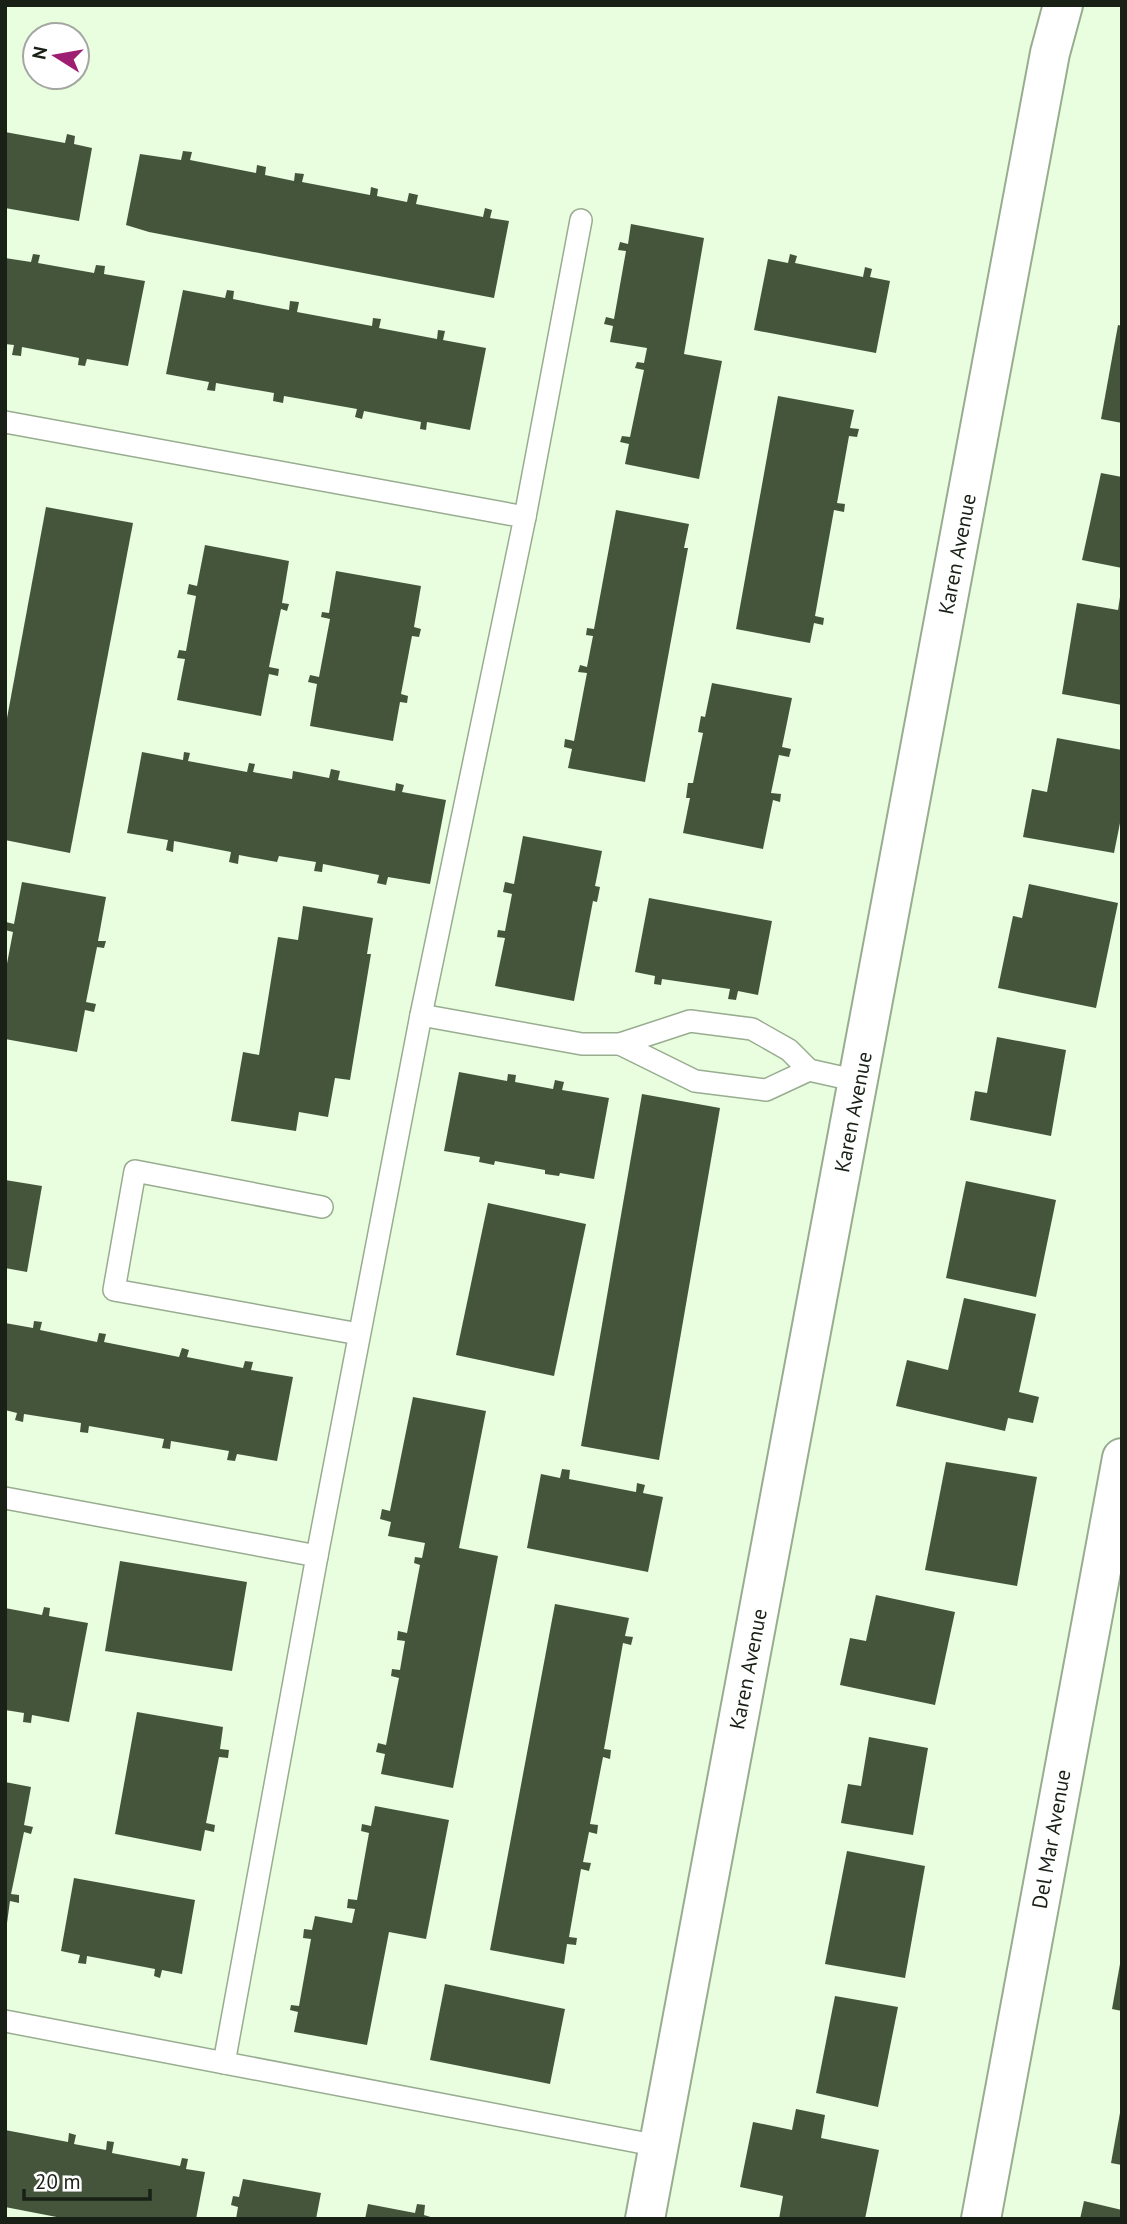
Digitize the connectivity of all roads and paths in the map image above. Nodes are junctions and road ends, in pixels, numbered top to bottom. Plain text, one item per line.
1 (1063, 5) edge
2 (581, 220) dead end
3 (5, 422) edge
4 (525, 517) junction
5 (421, 1015) junction
6 (620, 1044) junction
7 (809, 1070) junction
8 (858, 1081) junction
9 (322, 1207) dead end
10 (359, 1334) junction
11 (1122, 1458) edge
12 (5, 1498) edge
13 (317, 1556) junction
14 (5, 2021) edge
15 (225, 2063) junction
16 (659, 2146) junction
17 (645, 2219) edge
18 (981, 2219) edge

1 - 8 street, Karen Avenue
2 - 4 lane
3 - 4 lane
4 - 5 lane
5 - 6 lane
5 - 10 lane
6 - 7 lane
6 - 7 lane
7 - 8 lane
8 - 16 street, Karen Avenue
9 - 10 lane
10 - 13 lane
11 - 18 street, Del Mar Avenue
12 - 13 lane
13 - 15 lane
14 - 15 lane
15 - 16 lane
16 - 17 street, Karen Avenue

